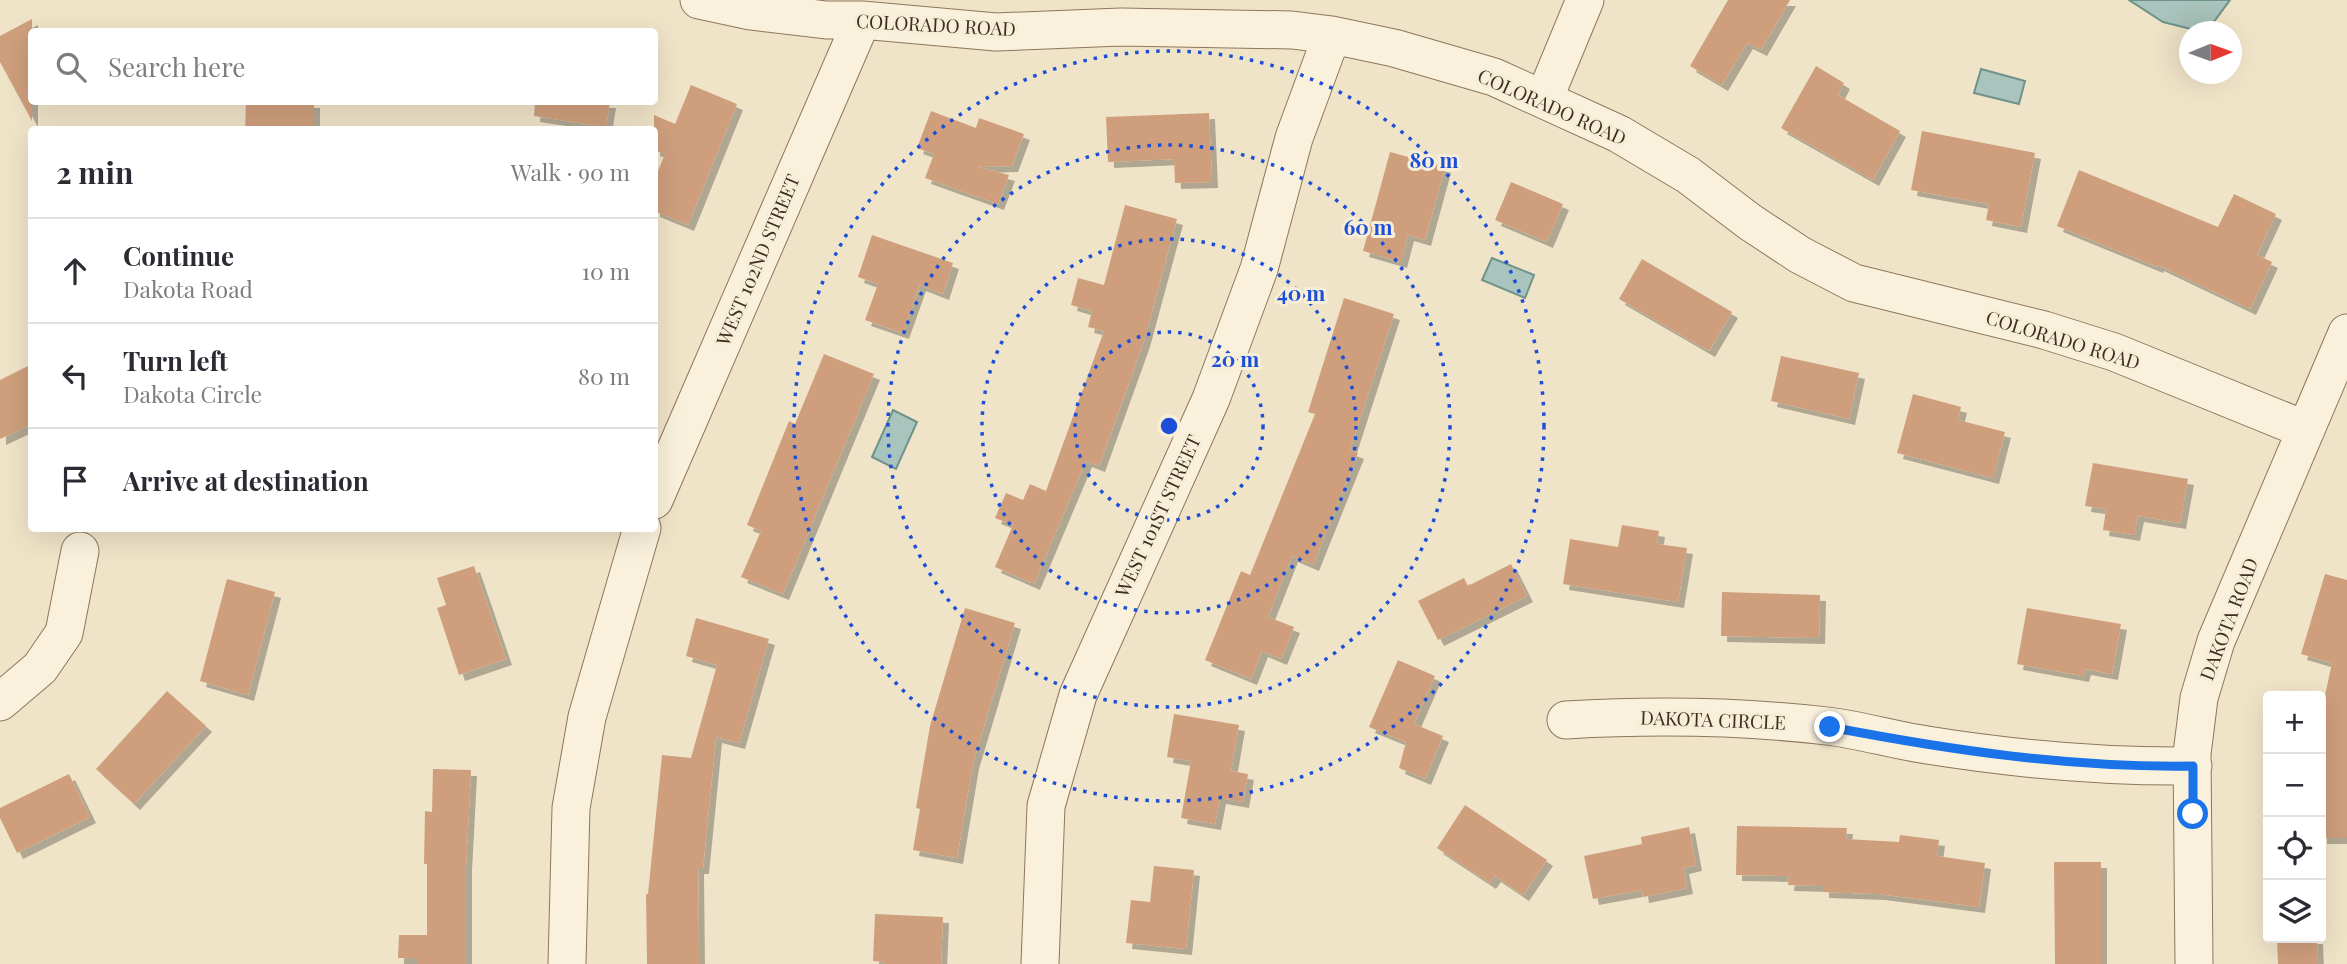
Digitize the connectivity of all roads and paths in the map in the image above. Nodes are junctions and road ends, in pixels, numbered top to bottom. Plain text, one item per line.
1 (699, 0) edge
2 (1585, 0) edge
3 (862, 20) junction
4 (1332, 35) junction
5 (1544, 99) junction
6 (2347, 333) edge
7 (2306, 430) junction
8 (658, 491) edge
9 (641, 532) edge
10 (80, 551) dead end
11 (0, 702) edge
12 (1566, 720) dead end
13 (2193, 766) junction
14 (567, 964) edge
15 (1040, 964) edge
16 (2194, 964) edge

1 - 3 street, COLORADO ROAD
2 - 5 street
3 - 4 street, COLORADO ROAD
3 - 8 street, WEST 102ND STREET
4 - 5 street, COLORADO ROAD
4 - 15 street, WEST 101ST STREET
5 - 7 street, COLORADO ROAD
6 - 7 street, DAKOTA ROAD
7 - 13 street, DAKOTA ROAD
9 - 14 street
10 - 11 street
12 - 13 street, DAKOTA CIRCLE
13 - 16 street, DAKOTA ROAD

